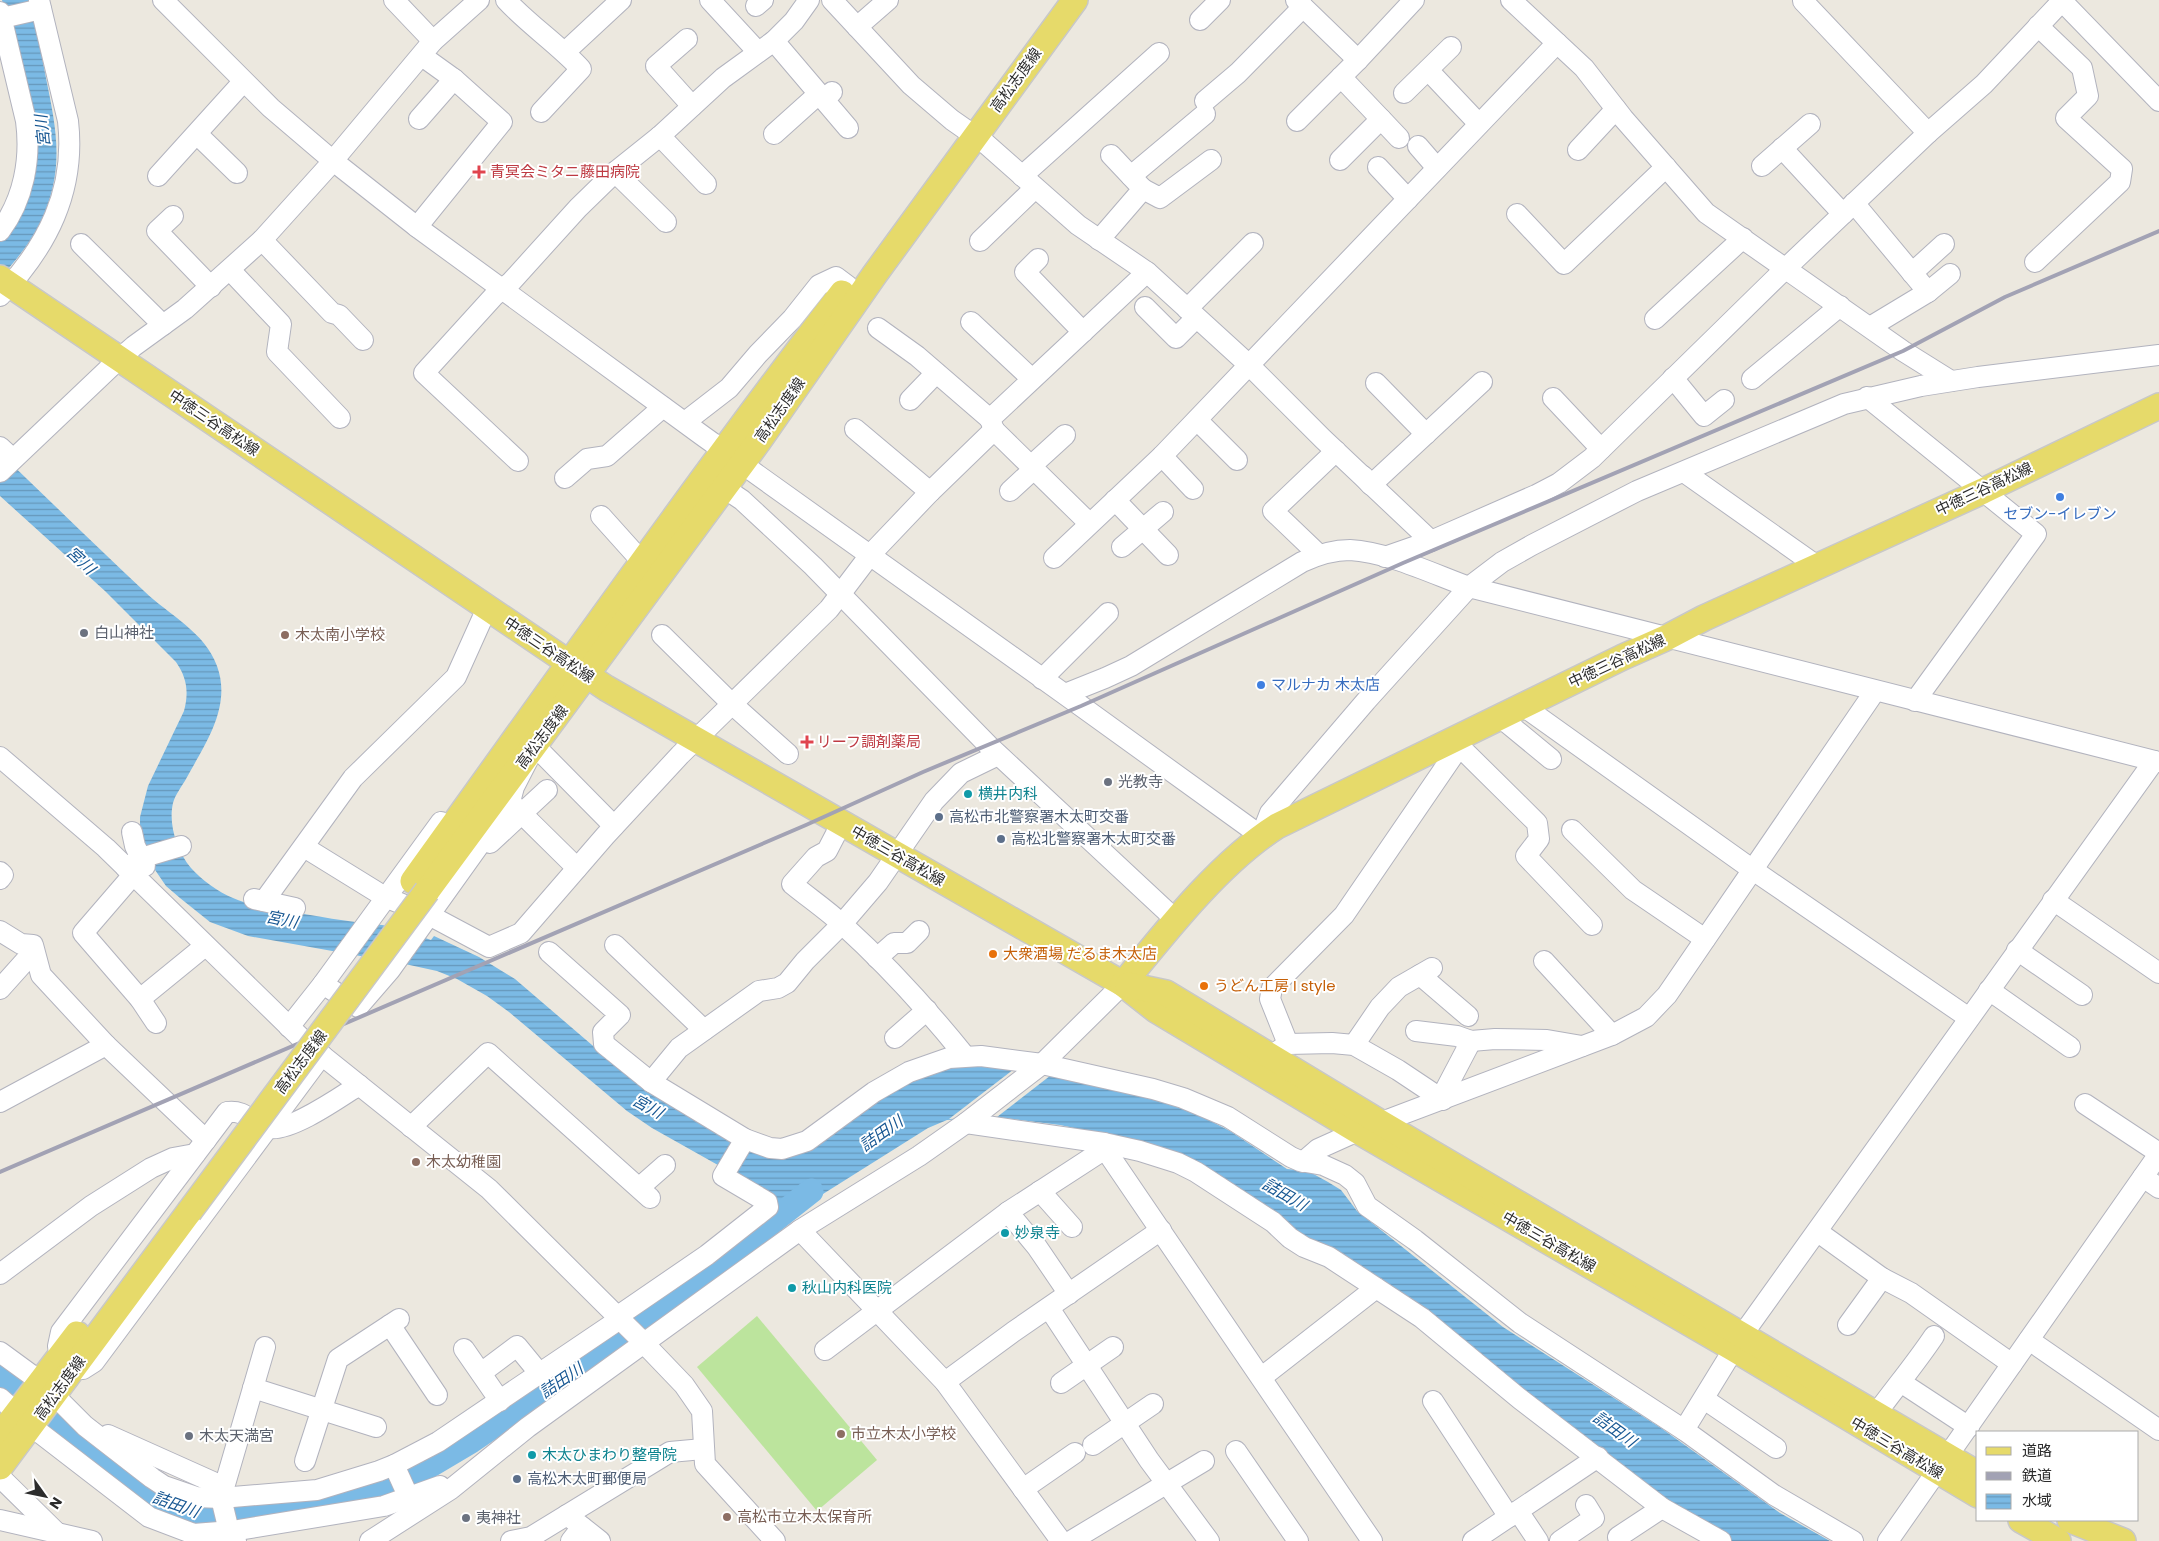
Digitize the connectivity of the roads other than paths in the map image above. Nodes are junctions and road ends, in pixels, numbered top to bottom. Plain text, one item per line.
1 (394, 0) edge
2 (480, 0) edge
3 (506, 0) edge
4 (621, 0) edge
5 (710, 0) edge
6 (809, 0) edge
7 (832, 0) edge
8 (888, 0) edge
9 (1054, 0) edge
10 (1075, 0) edge
11 (1220, 0) edge
12 (1414, 0) edge
13 (1511, 0) edge
14 (1804, 0) edge
15 (2062, 0) edge
16 (166, 1) edge
17 (1300, 3) edge
18 (39, 7) edge
19 (2, 16) edge
20 (1200, 20) dead end
21 (2038, 26) junction
22 (857, 27) junction
23 (687, 39) dead end
24 (1557, 43) junction
25 (766, 47) junction
26 (1451, 47) dead end
27 (428, 48) junction
28 (565, 52) junction
29 (1159, 53) dead end
30 (1358, 60) junction
31 (1428, 70) junction
32 (1341, 77) junction
33 (454, 79) junction
34 (243, 82) junction
35 (1404, 93) dead end
36 (827, 94) junction
37 (2159, 101) edge
38 (692, 106) junction
39 (1616, 109) junction
40 (541, 112) dead end
41 (419, 119) dead end
42 (1381, 119) junction
43 (1297, 121) dead end
44 (1479, 124) junction
45 (1810, 124) dead end
46 (848, 128) dead end
47 (969, 132) junction
48 (1928, 133) junction
49 (198, 134) junction
50 (774, 134) dead end
51 (660, 136) junction
52 (1399, 138) dead end
53 (1418, 146) dead end
54 (1782, 148) junction
55 (1578, 150) dead end
56 (1111, 154) dead end
57 (332, 160) junction
58 (1210, 160) dead end
59 (1340, 160) dead end
60 (1762, 166) dead end
61 (1378, 167) dead end
62 (1666, 167) junction
63 (1437, 168) junction
64 (615, 172) junction
65 (237, 173) dead end
66 (158, 176) dead end
67 (1029, 182) junction
68 (1137, 182) junction
69 (706, 184) dead end
70 (1408, 199) junction
71 (1848, 209) junction
72 (1517, 214) dead end
73 (173, 216) dead end
74 (666, 222) dead end
75 (417, 227) junction
76 (0, 231) edge
77 (1743, 238) junction
78 (262, 240) junction
79 (1099, 240) junction
80 (980, 241) dead end
81 (1253, 243) dead end
82 (81, 244) dead end
83 (1944, 244) dead end
84 (1038, 259) dead end
85 (2035, 262) dead end
86 (1786, 268) junction
87 (230, 270) junction
88 (1147, 272) junction
89 (1912, 273) junction
90 (1950, 274) dead end
91 (4, 286) edge
92 (848, 286) junction
93 (211, 287) junction
94 (503, 289) junction
95 (1928, 292) junction
96 (1840, 306) junction
97 (1145, 307) dead end
98 (1192, 313) junction
99 (1655, 319) dead end
100 (971, 322) dead end
101 (162, 326) junction
102 (878, 328) dead end
103 (1870, 328) junction
104 (1083, 332) junction
105 (364, 340) dead end
106 (2159, 355) edge
107 (119, 359) junction
108 (1249, 365) junction
109 (936, 373) junction
110 (1674, 378) junction
111 (1032, 379) junction
112 (1752, 379) dead end
113 (1951, 381) junction
114 (1376, 382) dead end
115 (1482, 382) dead end
116 (1553, 398) dead end
117 (1868, 398) junction
118 (910, 400) dead end
119 (1724, 400) dead end
120 (2159, 406) edge
121 (663, 407) junction
122 (340, 418) dead end
123 (1197, 420) junction
124 (685, 422) junction
125 (1307, 423) junction
126 (992, 424) junction
127 (855, 429) dead end
128 (1426, 434) junction
129 (1065, 435) dead end
130 (1601, 449) junction
131 (1336, 451) junction
132 (1162, 456) junction
133 (734, 457) junction
134 (6, 460) edge
135 (1237, 460) dead end
136 (518, 461) dead end
137 (1032, 467) junction
138 (1684, 472) junction
139 (565, 478) dead end
140 (1372, 485) junction
141 (724, 488) junction
142 (1193, 489) dead end
143 (1010, 491) dead end
144 (1983, 491) junction
145 (930, 492) junction
146 (1115, 500) junction
147 (1163, 512) dead end
148 (602, 516) dead end
149 (1090, 523) junction
150 (1142, 529) junction
151 (1430, 541) junction
152 (1122, 547) dead end
153 (1318, 554) junction
154 (870, 555) junction
155 (1168, 555) dead end
156 (1385, 557) junction
157 (1054, 558) dead end
158 (644, 561) junction
159 (1817, 566) junction
160 (1469, 587) junction
161 (841, 594) junction
162 (487, 608) junction
163 (1108, 613) dead end
164 (662, 635) dead end
165 (1668, 637) junction
166 (578, 670) junction
167 (1042, 679) junction
168 (1875, 691) junction
169 (1065, 694) junction
170 (1915, 701) junction
171 (732, 704) junction
172 (1523, 706) junction
173 (1500, 717) junction
174 (695, 740) junction
175 (1456, 744) junction
176 (509, 746) junction
177 (535, 746) junction
178 (788, 754) dead end
179 (998, 754) junction
180 (0, 757) edge
181 (1551, 759) dead end
182 (2156, 762) edge
183 (547, 790) dead end
184 (516, 808) junction
185 (841, 824) junction
186 (614, 826) junction
187 (1572, 830) dead end
188 (132, 832) dead end
189 (1261, 836) junction
190 (181, 847) dead end
191 (304, 847) junction
192 (895, 855) junction
193 (138, 865) junction
194 (577, 868) junction
195 (1753, 870) junction
196 (0, 872) edge
197 (0, 879) edge
198 (420, 886) junction
199 (385, 898) junction
200 (2054, 900) junction
201 (295, 908) dead end
202 (1177, 921) junction
203 (362, 922) junction
204 (423, 922) junction
205 (842, 924) junction
206 (1592, 925) dead end
207 (0, 931) edge
208 (919, 932) dead end
209 (1706, 939) junction
210 (616, 945) dead end
211 (205, 946) junction
212 (2018, 950) junction
213 (34, 951) junction
214 (549, 952) dead end
215 (336, 958) junction
216 (877, 958) junction
217 (1544, 961) dead end
218 (390, 970) junction
219 (2159, 973) edge
220 (323, 984) junction
221 (1123, 984) junction
222 (0, 989) edge
223 (1989, 990) junction
224 (2082, 995) dead end
225 (140, 999) junction
226 (927, 1010) junction
227 (1468, 1016) dead end
228 (1969, 1018) junction
229 (156, 1023) dead end
230 (289, 1027) junction
231 (704, 1030) junction
232 (1416, 1031) dead end
233 (1612, 1035) junction
234 (895, 1038) dead end
235 (1471, 1041) junction
236 (106, 1045) junction
237 (1354, 1045) junction
238 (1582, 1046) junction
239 (2070, 1047) dead end
240 (1279, 1051) junction
241 (322, 1055) junction
242 (965, 1056) junction
243 (1039, 1067) junction
244 (651, 1082) junction
245 (359, 1085) junction
246 (1442, 1099) junction
247 (0, 1102) edge
248 (2085, 1104) dead end
249 (969, 1125) junction
250 (411, 1127) junction
251 (1369, 1127) junction
252 (269, 1128) junction
253 (744, 1142) junction
254 (1104, 1146) junction
255 (201, 1147) junction
256 (2159, 1153) edge
257 (1303, 1162) junction
258 (665, 1164) dead end
259 (2151, 1182) edge
260 (1040, 1191) junction
261 (1008, 1212) junction
262 (1072, 1227) dead end
263 (800, 1230) junction
264 (1161, 1230) junction
265 (1818, 1232) junction
266 (0, 1274) edge
267 (1882, 1278) junction
268 (1376, 1288) junction
269 (1069, 1294) junction
270 (1049, 1308) junction
271 (878, 1311) junction
272 (1848, 1325) dead end
273 (629, 1327) junction
274 (1934, 1336) dead end
275 (2029, 1340) junction
276 (1738, 1342) junction
277 (1113, 1347) dead end
278 (265, 1348) dead end
279 (464, 1349) dead end
280 (825, 1350) dead end
281 (0, 1352) edge
282 (66, 1363) junction
283 (2012, 1364) junction
284 (1087, 1365) junction
285 (481, 1373) junction
286 (540, 1374) junction
287 (1262, 1377) junction
288 (946, 1382) junction
289 (1061, 1383) dead end
290 (1902, 1383) junction
291 (253, 1388) junction
292 (46, 1391) junction
293 (437, 1395) dead end
294 (1704, 1399) junction
295 (500, 1401) junction
296 (1432, 1401) dead end
297 (1153, 1404) dead end
298 (322, 1410) junction
299 (20, 1414) edge
300 (1876, 1414) junction
301 (1125, 1423) junction
302 (376, 1427) dead end
303 (1968, 1427) junction
304 (1684, 1430) junction
305 (2159, 1430) edge
306 (0, 1435) edge
307 (1776, 1448) dead end
308 (703, 1449) junction
309 (1236, 1451) dead end
310 (1598, 1457) junction
311 (304, 1461) dead end
312 (1204, 1461) dead end
313 (394, 1465) junction
314 (1943, 1465) junction
315 (0, 1467) edge
316 (1976, 1473) edge
317 (469, 1476) junction
318 (0, 1477) edge
319 (1167, 1482) junction
320 (1024, 1489) junction
321 (1976, 1493) edge
322 (407, 1495) junction
323 (223, 1496) junction
324 (1586, 1505) dead end
325 (1662, 1508) junction
326 (1514, 1514) junction
327 (0, 1520) edge
328 (2023, 1521) edge
329 (2073, 1521) edge
330 (573, 1528) edge
331 (232, 1533) edge
332 (2053, 1534) edge
333 (53, 1535) edge
334 (1618, 1537) dead end
335 (92, 1541) edge
336 (370, 1541) edge
337 (511, 1541) edge
338 (600, 1541) edge
339 (776, 1541) edge
340 (1061, 1541) edge
341 (1071, 1541) edge
342 (1208, 1541) edge
343 (1298, 1541) edge
344 (1372, 1541) edge
345 (1473, 1541) edge
346 (1538, 1541) edge
347 (1560, 1541) edge
348 (1721, 1541) edge
349 (1853, 1541) edge
350 (1888, 1541) edge
351 (2094, 1541) edge
352 (2123, 1541) edge

1 - 27 street
2 - 27 street
3 - 28 street
4 - 28 street
5 - 25 street
6 - 25 street
7 - 22 street
8 - 22 street
9 - 47 main road, 高松志度線
10 - 47 main road, 高松志度線
11 - 20 street
12 - 30 street
13 - 24 street
14 - 48 street
15 - 21 street
15 - 37 street
16 - 34 street
17 - 30 street
17 - 68 street
18 - 19 street
18 - 91 street
19 - 76 street
21 - 48 street
21 - 85 street
22 - 47 street
23 - 38 street
24 - 39 street
24 - 44 street
25 - 36 street
25 - 38 street
26 - 31 street
27 - 33 street
27 - 57 street
28 - 40 street
29 - 67 street
30 - 32 street
31 - 35 street
31 - 44 street
32 - 42 street
32 - 43 street
33 - 41 street
33 - 75 street
34 - 49 street
34 - 57 street
36 - 46 street
36 - 50 street
38 - 51 street
39 - 55 street
39 - 62 street
42 - 52 street
42 - 59 street
44 - 63 street
45 - 54 street
47 - 67 street
47 - 92 main road, 高松志度線
47 - 133 main road, 高松志度線
48 - 71 street
49 - 65 street
49 - 66 street
51 - 64 street
51 - 69 street
53 - 63 street
54 - 60 street
54 - 71 street
56 - 68 street
57 - 75 street
57 - 78 street
58 - 68 street
61 - 70 street
62 - 72 street
62 - 77 street
63 - 70 street
64 - 74 street
64 - 94 street
67 - 79 street
67 - 80 street
68 - 79 street
70 - 108 street
71 - 86 street
71 - 89 street
73 - 93 street
75 - 94 street
77 - 86 street
77 - 99 street
78 - 87 street
78 - 105 street
79 - 88 street
81 - 98 street
82 - 101 street
83 - 89 street
84 - 104 street
86 - 96 street
86 - 110 street
87 - 93 street
87 - 122 street
88 - 98 street
88 - 104 street
89 - 95 street
90 - 95 street
91 - 107 main road, 中徳三谷高松線
92 - 124 street
92 - 133 main road, 高松志度線
93 - 101 street
94 - 121 street
94 - 136 street
95 - 103 street
96 - 103 street
96 - 112 street
97 - 98 street
98 - 108 street
100 - 111 street
101 - 107 street
102 - 109 street
103 - 113 street
104 - 111 street
106 - 113 street
107 - 134 street
107 - 162 main road, 中徳三谷高松線
108 - 123 street
108 - 125 street
109 - 118 street
109 - 126 street
110 - 119 street
110 - 130 street
111 - 126 street
113 - 117 street
114 - 128 street
115 - 128 street
116 - 130 street
117 - 138 street
117 - 144 street
120 - 144 main road, 中徳三谷高松線
121 - 124 street
121 - 139 street
123 - 132 street
123 - 135 street
124 - 133 street
125 - 131 street
125 - 140 street
126 - 137 street
126 - 145 street
127 - 145 street
128 - 140 street
129 - 137 street
130 - 151 street
131 - 140 street
131 - 153 street
132 - 142 street
132 - 146 street
133 - 141 main road, 高松志度線
133 - 154 street
133 - 158 main road, 高松志度線
137 - 143 street
137 - 149 street
138 - 159 street
138 - 160 street
140 - 151 street
141 - 161 street
141 - 166 main road, 高松志度線
144 - 159 main road, 中徳三谷高松線
144 - 170 street
145 - 154 street
146 - 149 street
146 - 150 street
147 - 150 street
148 - 158 street
149 - 157 street
150 - 152 street
150 - 155 street
151 - 156 street
153 - 156 street
153 - 169 street
154 - 161 street
154 - 167 street
156 - 160 street
158 - 166 main road, 高松志度線
159 - 165 main road, 中徳三谷高松線
160 - 165 street
160 - 189 street
161 - 171 street
161 - 179 street
162 - 166 main road, 中徳三谷高松線
162 - 191 street
163 - 167 street
164 - 171 street
165 - 168 street
165 - 172 main road, 中徳三谷高松線
166 - 174 main road, 中徳三谷高松線
166 - 176 main road, 高松志度線
166 - 177 main road, 高松志度線
167 - 169 street
168 - 170 street
168 - 195 street
169 - 189 street
170 - 182 street
171 - 174 street
171 - 178 street
172 - 173 main road, 中徳三谷高松線
172 - 195 street
173 - 175 main road, 中徳三谷高松線
173 - 181 street
174 - 185 main road, 中徳三谷高松線
174 - 186 street
175 - 189 main road, 中徳三谷高松線
175 - 206 street
175 - 240 street
176 - 198 main road, 高松志度線
176 - 199 street
177 - 184 street
177 - 186 street
177 - 198 main road, 高松志度線
179 - 192 street
179 - 202 street
180 - 193 street
182 - 200 street
183 - 184 street
184 - 194 street
184 - 204 street
185 - 192 main road, 中徳三谷高松線
185 - 205 street
186 - 194 street
187 - 209 street
188 - 193 street
189 - 202 main road, 中徳三谷高松線
190 - 193 street
191 - 199 street
191 - 201 street
192 - 205 street
192 - 221 main road, 中徳三谷高松線
193 - 211 street
193 - 225 street
194 - 204 street
195 - 209 street
195 - 228 street
196 - 197 street
198 - 282 main road, 高松志度線, bridge
199 - 203 street
199 - 204 street
200 - 212 street
200 - 219 street
202 - 221 main road, 中徳三谷高松線
203 - 204 street
203 - 215 street
204 - 218 street
205 - 216 street
205 - 231 street
207 - 213 street
208 - 216 street
209 - 233 street
210 - 231 street
211 - 225 street
211 - 230 street
212 - 223 street
212 - 224 street
213 - 222 street
213 - 236 street
214 - 244 street
215 - 218 street
215 - 220 street
216 - 226 street
217 - 233 street
218 - 220 street
220 - 230 street
221 - 240 main road, 中徳三谷高松線
221 - 243 street
221 - 251 main road, 中徳三谷高松線
223 - 228 street
223 - 239 street
225 - 229 street
226 - 234 street
226 - 242 street
227 - 237 street
228 - 265 street
230 - 241 street
231 - 244 street
232 - 235 street
233 - 238 street
235 - 238 street
235 - 246 street
236 - 247 street
236 - 255 street
237 - 240 street
237 - 246 street
238 - 246 street
240 - 251 main road, 中徳三谷高松線
241 - 245 street
241 - 252 street
242 - 243 street
242 - 253 street
243 - 249 street
243 - 257 street
244 - 253 street
245 - 250 street
245 - 252 street
246 - 251 street
248 - 256 street
249 - 254 street
249 - 263 street
250 - 258 street
250 - 273 street
251 - 257 street
251 - 276 main road, 中徳三谷高松線
252 - 255 street
252 - 282 street
253 - 273 street
254 - 260 street
254 - 264 street
254 - 268 street
255 - 266 street
255 - 282 street
256 - 259 street
257 - 304 street
259 - 275 street
260 - 261 street
260 - 262 street
261 - 269 street
261 - 271 street
263 - 271 street
263 - 273 street
264 - 269 street
264 - 287 street
265 - 267 street
265 - 276 street
267 - 272 street
267 - 283 street
268 - 287 street
268 - 310 street
269 - 270 street
270 - 284 street
270 - 288 street
271 - 280 street
271 - 288 street
273 - 286 street
273 - 308 street
273 - 317 street
274 - 290 street
275 - 283 street
275 - 305 street
276 - 294 street
276 - 300 main road, 中徳三谷高松線
276 - 314 main road, 中徳三谷高松線
277 - 284 street
278 - 291 street
279 - 285 street
281 - 292 street
282 - 292 main road, 高松志度線
283 - 303 street
284 - 289 street
284 - 301 street
285 - 286 street
285 - 295 street
286 - 295 street
287 - 344 street
288 - 320 street
290 - 300 street
290 - 303 street
291 - 298 street
291 - 323 street
292 - 299 main road, 高松志度線
292 - 323 street
293 - 298 street
294 - 304 street
294 - 307 street
295 - 313 street
296 - 326 street
297 - 301 street
298 - 302 street
298 - 311 street
299 - 306 main road, 高松志度線
299 - 315 main road, 高松志度線
299 - 331 street
300 - 314 main road, 中徳三谷高松線
301 - 319 street
301 - 320 street
303 - 314 street
304 - 349 street
308 - 330 street
308 - 339 street
309 - 343 street
310 - 325 street
310 - 326 street
312 - 319 street
313 - 322 street
313 - 323 street
314 - 316 main road, 中徳三谷高松線
314 - 321 main road, 中徳三谷高松線
314 - 350 street
317 - 322 street
317 - 336 street
318 - 333 street
319 - 341 street
319 - 342 street
320 - 340 street
322 - 331 street
323 - 331 street
324 - 347 street
325 - 334 street
325 - 348 street
326 - 345 street
326 - 346 street
327 - 333 street
328 - 332 main road
329 - 352 main road
330 - 337 street
330 - 338 street
332 - 351 main road
333 - 335 street

